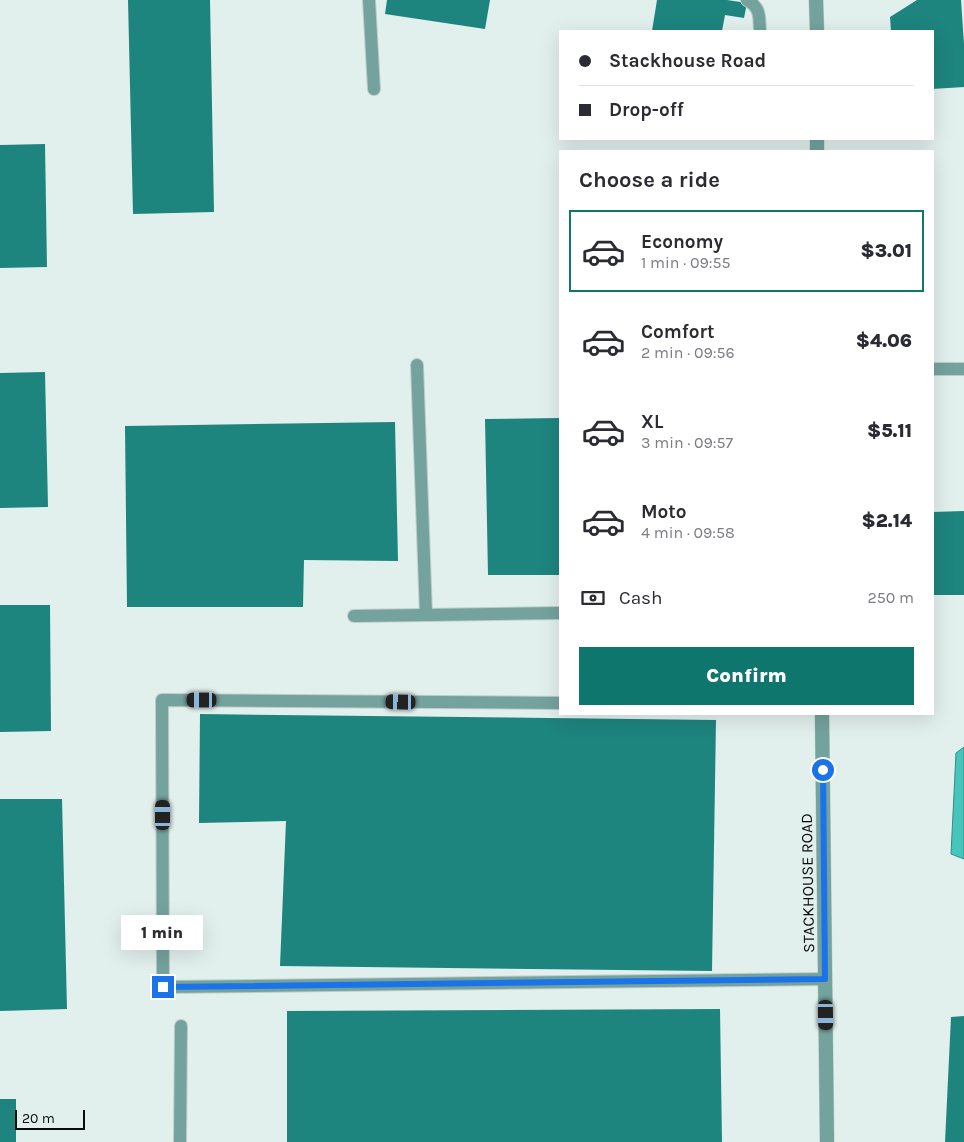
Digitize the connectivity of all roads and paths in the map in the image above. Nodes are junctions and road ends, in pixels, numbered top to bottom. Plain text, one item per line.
1 (369, 0) edge
2 (747, 0) edge
3 (816, 0) edge
4 (760, 30) edge
5 (817, 30) edge
6 (374, 89) dead end
7 (417, 365) dead end
8 (934, 369) edge
9 (964, 369) edge
10 (559, 613) edge
11 (426, 615) junction
12 (354, 616) dead end
13 (559, 703) edge
14 (822, 715) edge
15 (825, 979) junction
16 (181, 1026) dead end
17 (180, 1142) edge
18 (827, 1142) edge

1 - 6 lane
2 - 4 lane
3 - 5 street
7 - 11 lane
8 - 9 lane
10 - 11 lane
11 - 12 lane
13 - 15 lane
14 - 15 street, STACKHOUSE ROAD
15 - 18 street, STACKHOUSE ROAD
16 - 17 lane

